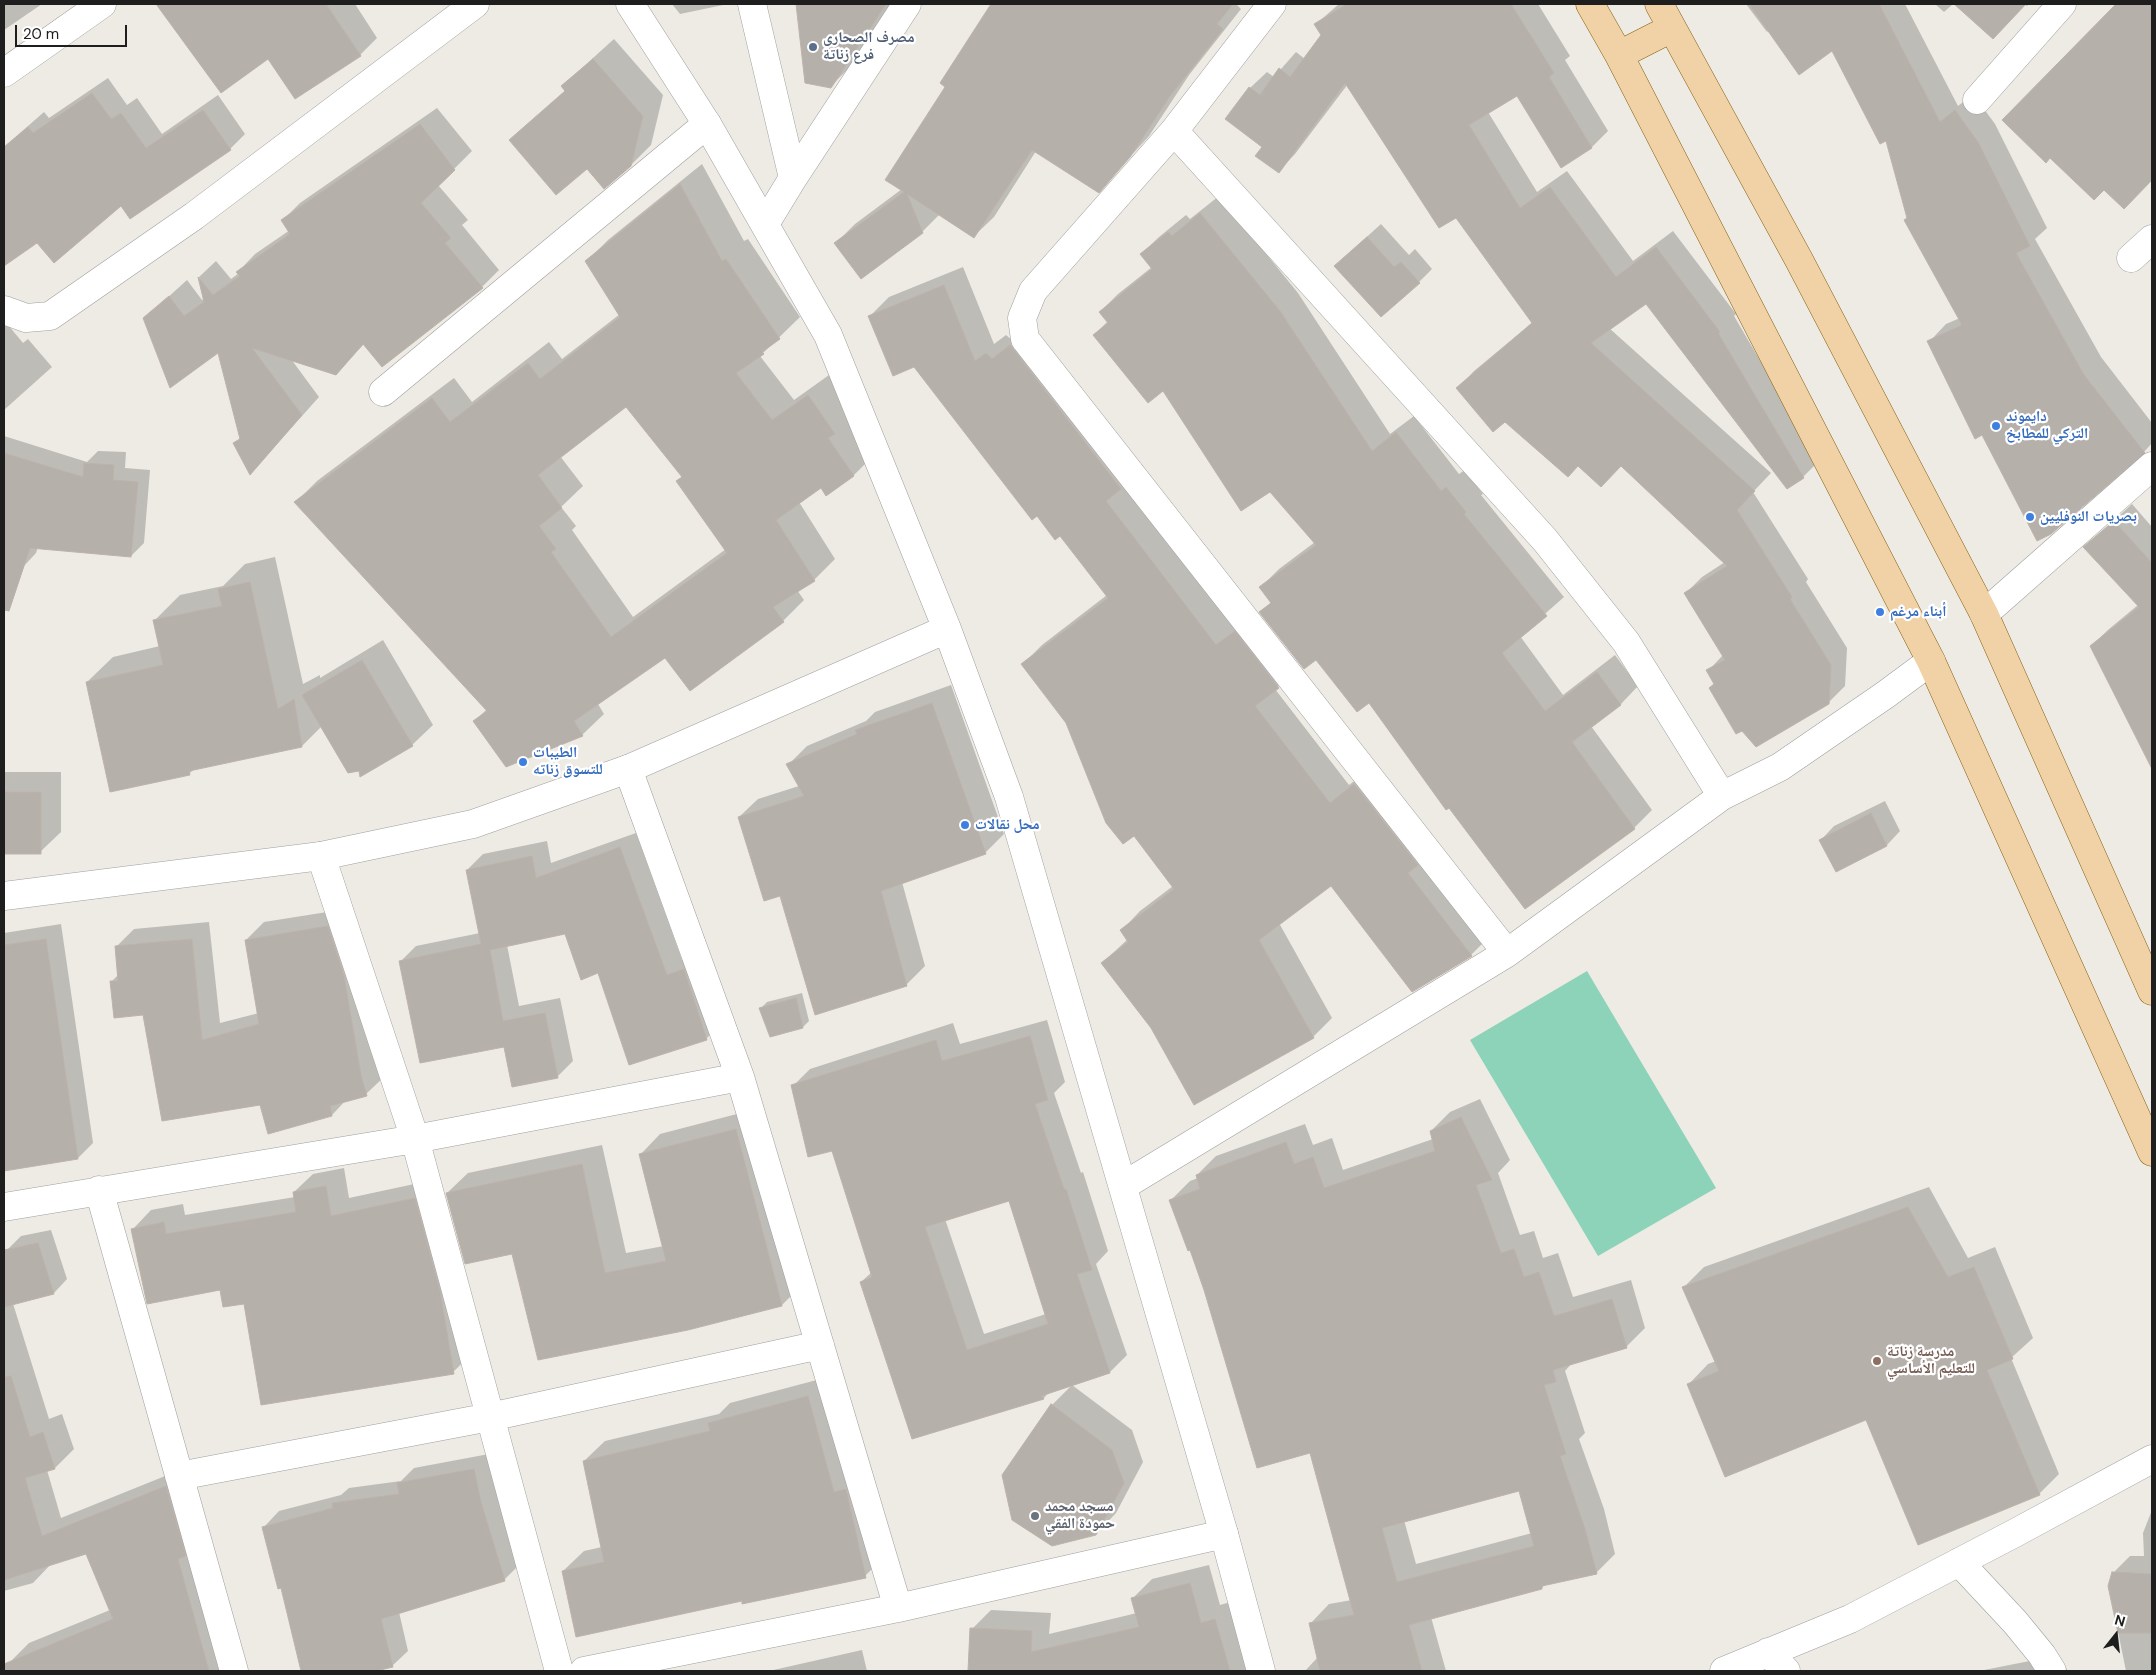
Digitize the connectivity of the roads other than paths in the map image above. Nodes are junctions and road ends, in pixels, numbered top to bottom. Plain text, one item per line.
1 (102, 4) edge
2 (475, 4) edge
3 (630, 4) edge
4 (752, 4) edge
5 (907, 4) edge
6 (1272, 4) edge
7 (1590, 4) edge
8 (1659, 4) edge
9 (2062, 4) edge
10 (1672, 28) junction
11 (1619, 55) junction
12 (4, 73) edge
13 (1977, 100) dead end
14 (708, 124) junction
15 (1174, 131) junction
16 (793, 178) junction
17 (765, 224) junction
18 (2152, 239) edge
19 (2131, 258) dead end
20 (4, 310) edge
21 (383, 392) dead end
22 (2152, 466) edge
23 (1984, 614) junction
24 (947, 629) junction
25 (1931, 661) junction
26 (628, 769) junction
27 (1722, 796) junction
28 (320, 856) junction
29 (4, 896) edge
30 (1507, 953) junction
31 (2152, 992) edge
32 (740, 1077) junction
33 (415, 1139) junction
34 (2152, 1152) edge
35 (1123, 1186) junction
36 (99, 1190) junction
37 (4, 1207) edge
38 (820, 1345) junction
39 (490, 1417) junction
40 (2152, 1459) edge
41 (179, 1476) junction
42 (1224, 1534) junction
43 (1959, 1562) junction
44 (898, 1608) junction
45 (1777, 1662) edge
46 (631, 1666) edge
47 (234, 1671) edge
48 (559, 1671) edge
49 (584, 1671) edge
50 (1261, 1671) edge
51 (1724, 1671) edge
52 (2052, 1671) edge

1 - 12 street
2 - 20 street
3 - 14 street
4 - 16 street
5 - 16 street
6 - 15 street
7 - 11 main road
8 - 10 main road
9 - 13 street
10 - 11 main road
10 - 23 main road
11 - 25 main road
14 - 17 street
14 - 21 street
15 - 27 street
15 - 30 street
16 - 17 street
17 - 24 street
18 - 19 street
22 - 23 street
23 - 31 main road
24 - 26 street
24 - 35 street
25 - 27 street
25 - 34 main road
26 - 28 street
26 - 32 street
27 - 30 street
28 - 29 street
28 - 33 street
30 - 35 street
32 - 33 street
32 - 38 street
33 - 36 street
33 - 39 street
35 - 42 street
36 - 37 street
36 - 41 street
38 - 39 street
38 - 44 street
39 - 41 street
39 - 48 street
40 - 43 street
41 - 47 street
42 - 44 street
42 - 50 street
43 - 45 street
43 - 52 street
44 - 46 street
45 - 51 street
46 - 49 street

